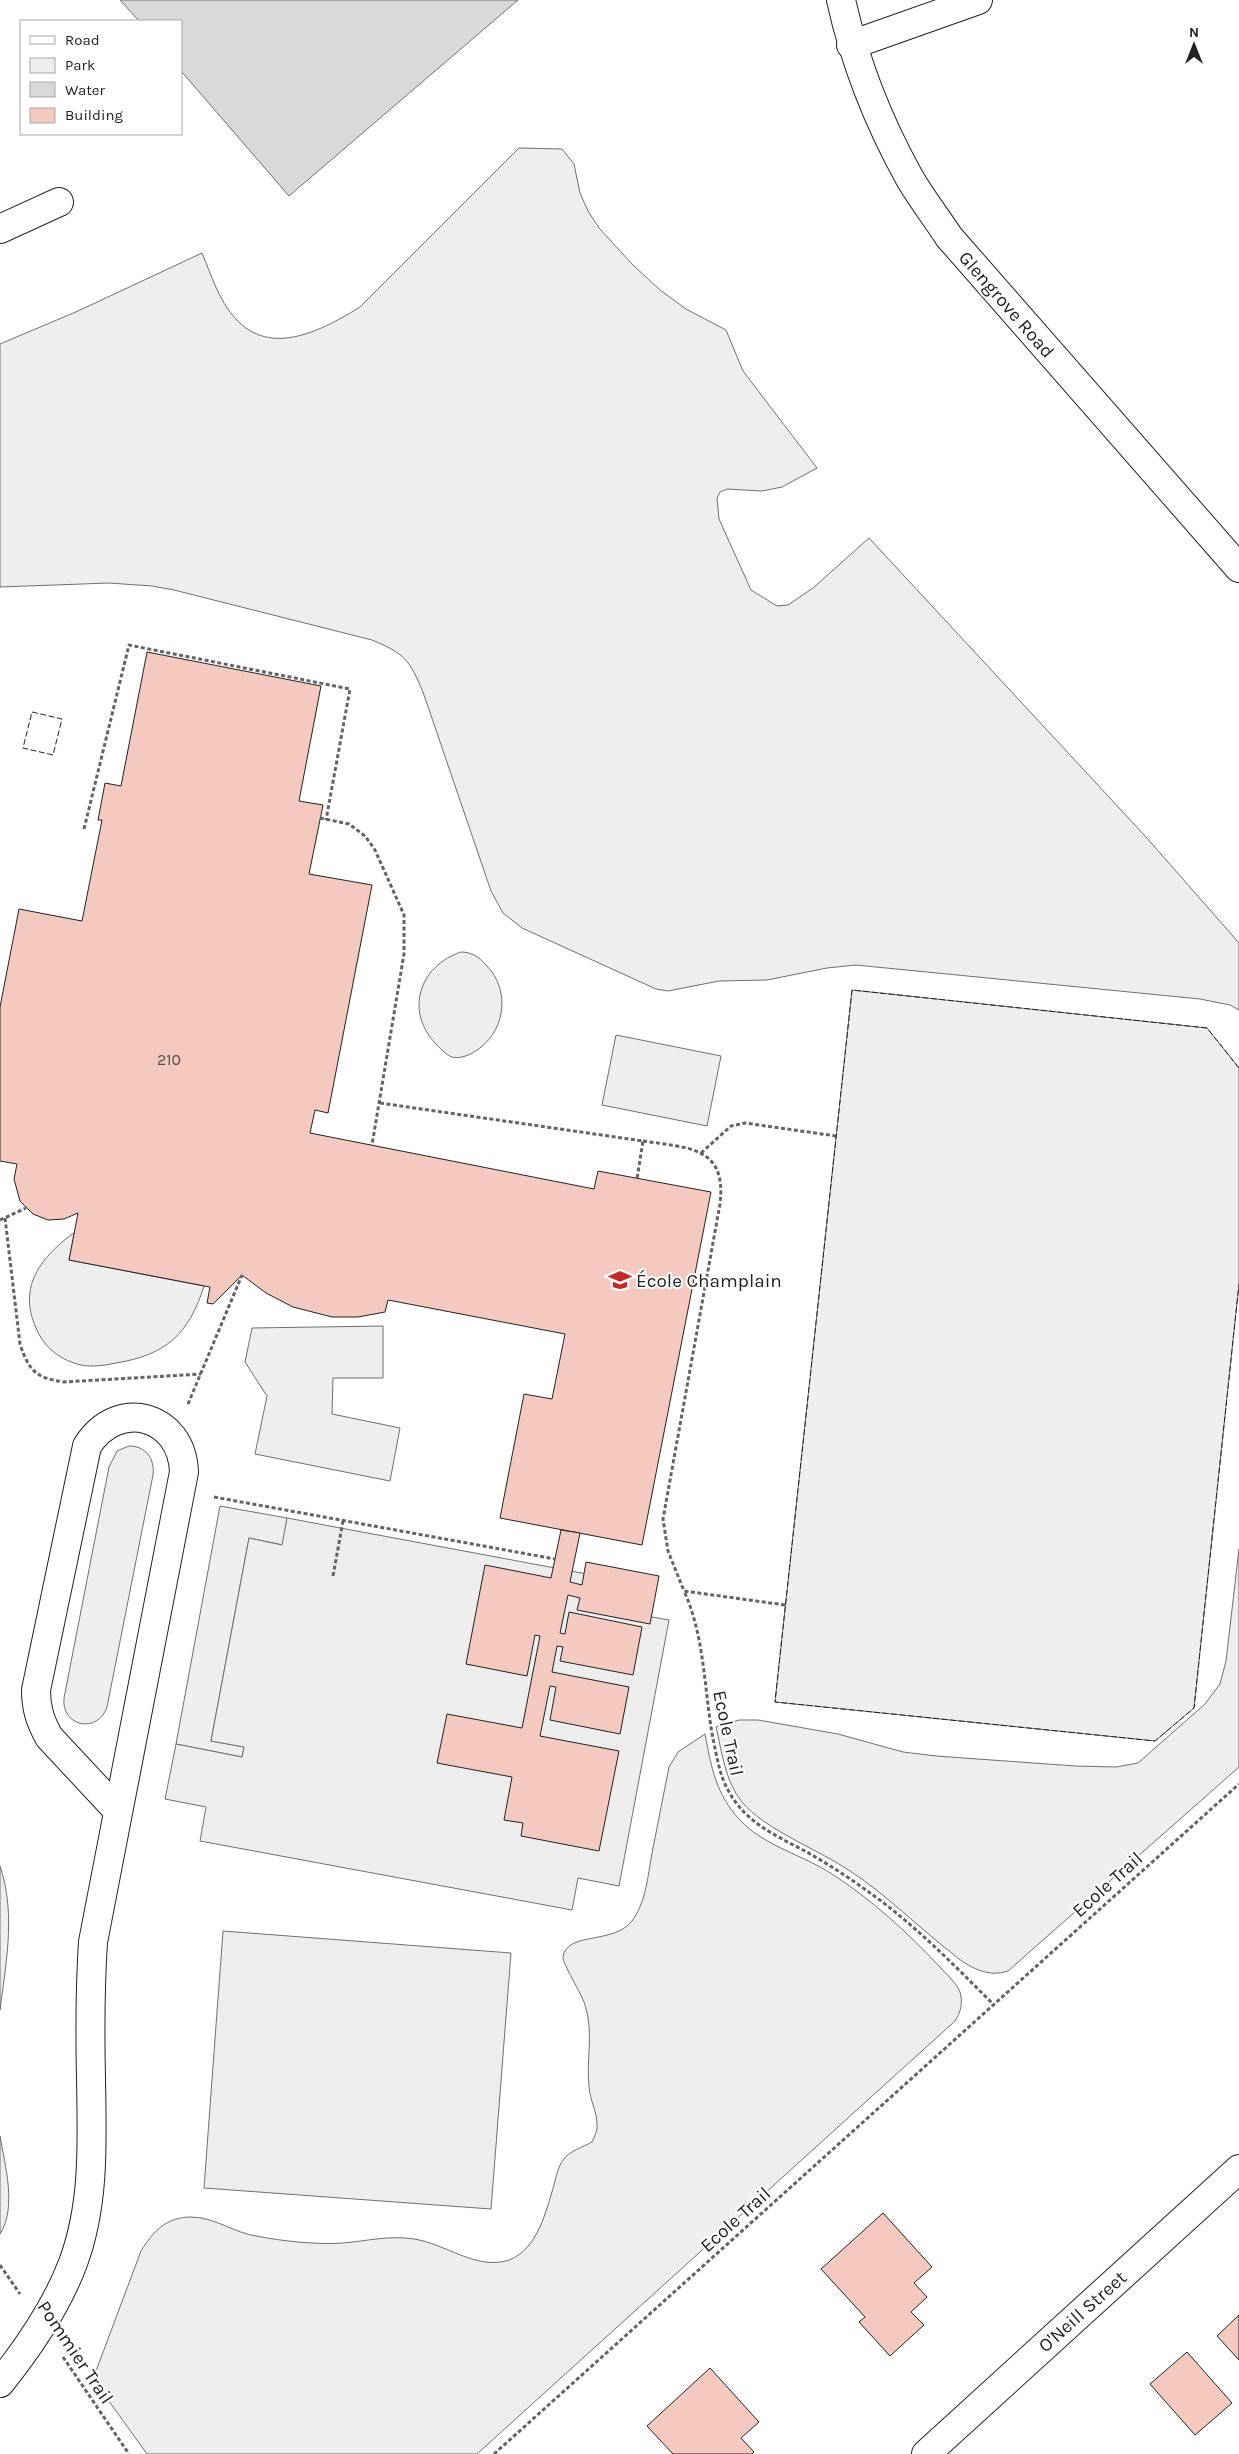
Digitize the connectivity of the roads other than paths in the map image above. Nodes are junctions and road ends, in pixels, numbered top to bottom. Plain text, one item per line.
1 (841, 0) edge
2 (978, 0) edge
3 (851, 45) junction
4 (59, 202) dead end
5 (0, 229) edge
6 (1239, 568) edge
7 (118, 1810) junction
8 (1239, 2169) edge
9 (0, 2383) edge
10 (926, 2454) edge

1 - 3 street, Glengrove Road
2 - 3 street
3 - 6 street, Glengrove Road
4 - 5 street
7 - 7 street
7 - 9 street
8 - 10 street, O'Neill Street

